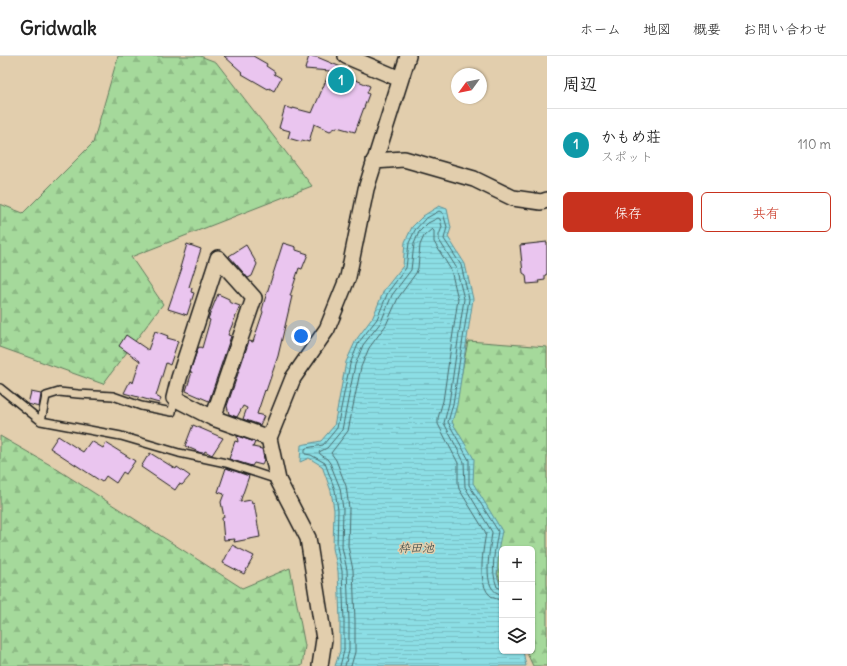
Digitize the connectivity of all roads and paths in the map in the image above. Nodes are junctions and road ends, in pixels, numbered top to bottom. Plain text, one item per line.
1 (346, 56) edge
2 (408, 56) edge
3 (400, 79) junction
4 (374, 161) junction
5 (547, 200) edge
6 (0, 388) edge
7 (174, 398) junction
8 (214, 418) junction
9 (42, 421) junction
10 (269, 438) junction
11 (278, 480) junction
12 (320, 666) edge

1 - 3 street
2 - 3 street
3 - 4 street
4 - 5 street
4 - 10 street
6 - 9 lane
7 - 8 street
7 - 8 street
7 - 9 lane
8 - 10 street
9 - 11 lane
10 - 11 street
11 - 12 street

